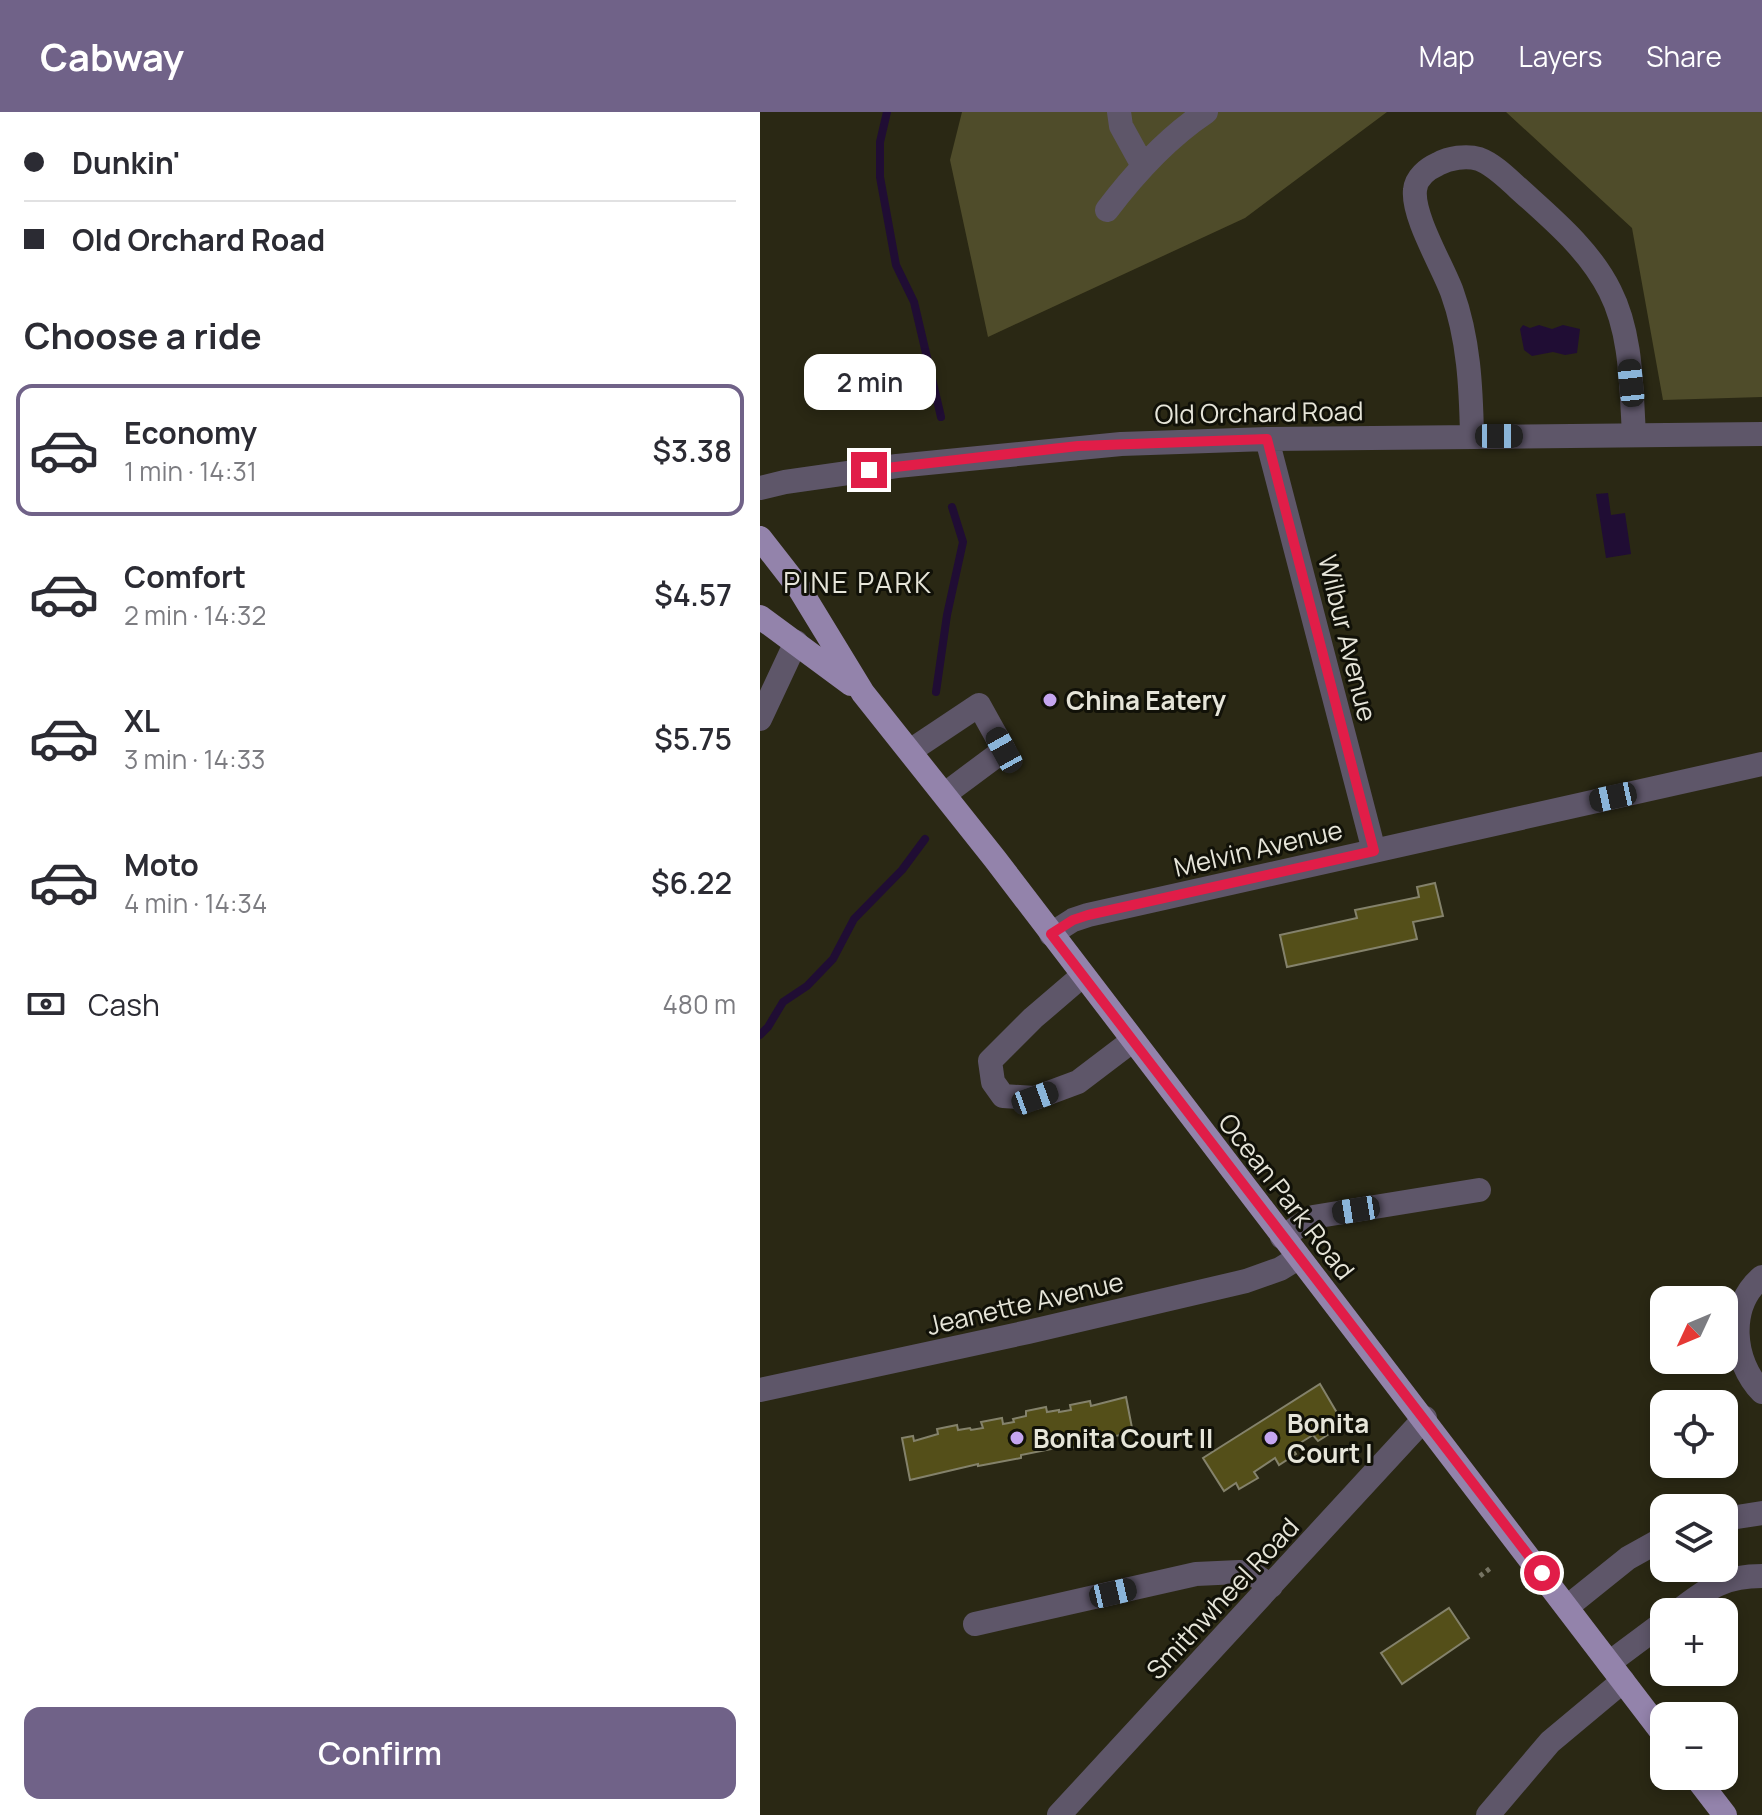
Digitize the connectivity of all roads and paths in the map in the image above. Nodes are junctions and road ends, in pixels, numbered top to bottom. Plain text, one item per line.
1 (1119, 112) edge
2 (1206, 112) edge
3 (1143, 166) junction
4 (1107, 210) dead end
5 (1634, 434) junction
6 (1762, 434) edge
7 (1472, 436) junction
8 (1267, 439) junction
9 (760, 488) edge
10 (760, 538) edge
11 (760, 617) edge
12 (796, 642) junction
13 (863, 693) junction
14 (760, 719) edge
15 (910, 751) junction
16 (1762, 764) edge
17 (945, 794) junction
18 (1374, 851) junction
19 (1051, 934) junction
20 (1082, 976) junction
21 (1132, 1041) junction
22 (1479, 1190) dead end
23 (1282, 1237) junction
24 (1298, 1258) junction
25 (1762, 1277) edge
26 (760, 1390) edge
27 (1762, 1392) edge
28 (1425, 1418) junction
29 (1762, 1513) edge
30 (1738, 1517) edge
31 (1650, 1546) edge
32 (1492, 1567) dead end
33 (1480, 1576) dead end
34 (1762, 1576) edge
35 (1738, 1577) edge
36 (1704, 1582) edge
37 (1271, 1586) junction
38 (1690, 1598) edge
39 (1567, 1607) junction
40 (975, 1624) dead end
41 (1650, 1637) edge
42 (1616, 1672) junction
43 (1650, 1717) edge
44 (1706, 1790) edge
45 (1059, 1815) edge
46 (1488, 1815) edge
47 (1725, 1815) edge

1 - 3 street
2 - 3 street
3 - 4 street
5 - 6 street, Old Orchard Road
5 - 7 street, Old Orchard Road
5 - 7 street
7 - 8 street, Old Orchard Road
8 - 9 street, Old Orchard Road
8 - 18 street, Wilbur Avenue
10 - 13 main road
11 - 12 main road
12 - 13 main road
12 - 14 street
13 - 15 main road, Ocean Park Road
15 - 17 main road, Ocean Park Road
15 - 17 street
16 - 18 street, Melvin Avenue
17 - 19 main road, Ocean Park Road
18 - 19 street, Melvin Avenue
19 - 20 main road, Ocean Park Road
20 - 21 main road, Ocean Park Road
20 - 21 street
21 - 23 main road, Ocean Park Road
22 - 23 street
23 - 24 main road, Ocean Park Road
24 - 26 street, Jeanette Avenue
24 - 28 main road, Ocean Park Road
25 - 27 street
28 - 37 street, Smithwheel Road
28 - 39 main road, Ocean Park Road
29 - 30 street
31 - 39 street
32 - 33 path
34 - 35 street
36 - 38 street
37 - 40 street
37 - 45 street, Smithwheel Road
39 - 42 main road, Ocean Park Road
41 - 42 street
42 - 43 main road, Ocean Park Road
42 - 46 street
44 - 47 main road

